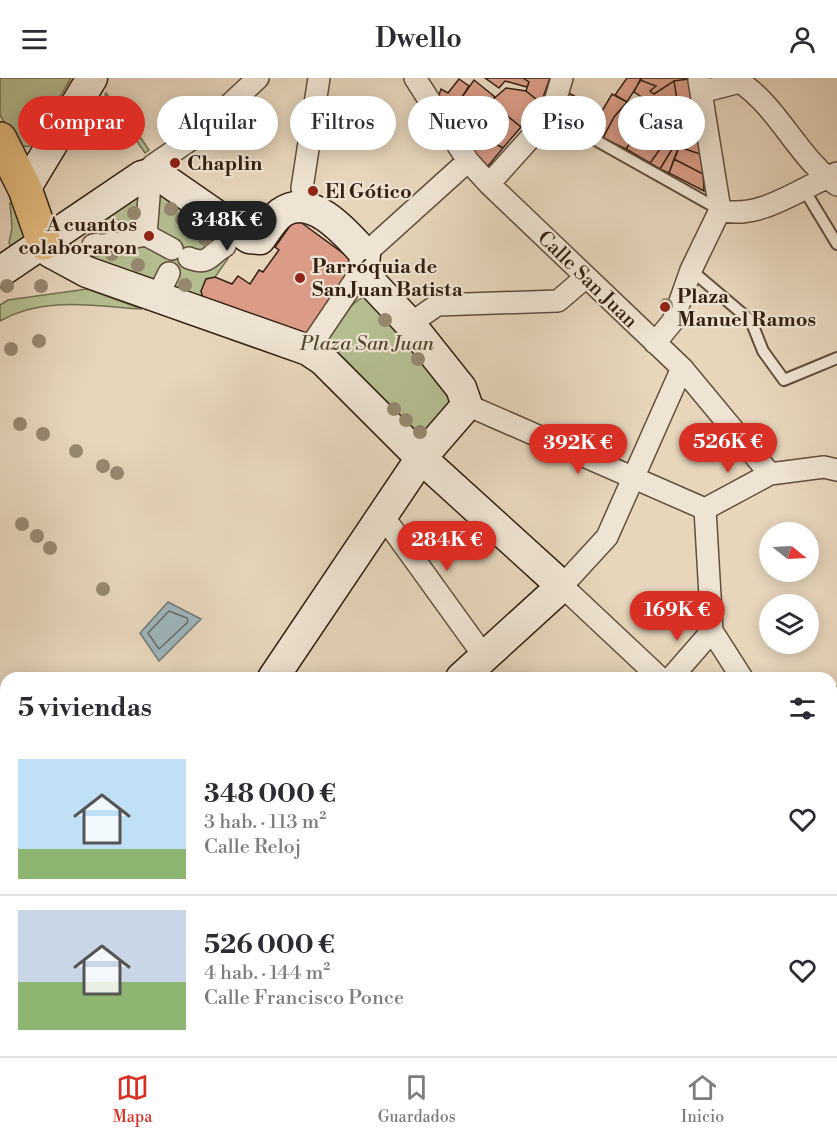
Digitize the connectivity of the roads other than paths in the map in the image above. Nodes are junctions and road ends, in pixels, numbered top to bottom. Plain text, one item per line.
1 (92, 78) edge
2 (258, 78) edge
3 (302, 78) edge
4 (314, 78) edge
5 (319, 78) edge
6 (415, 78) edge
7 (562, 78) edge
8 (700, 85) edge
9 (557, 96) edge
10 (0, 139) edge
11 (606, 146) edge
12 (521, 148) edge
13 (468, 161) junction
14 (150, 179) junction
15 (834, 179) edge
16 (489, 184) junction
17 (26, 189) junction
18 (805, 191) junction
19 (308, 207) junction
20 (720, 210) junction
21 (146, 235) junction
22 (44, 243) junction
23 (837, 244) edge
24 (93, 245) dead end
25 (225, 246) dead end
26 (366, 267) junction
27 (691, 270) junction
28 (0, 272) edge
29 (586, 277) junction
30 (410, 324) junction
31 (655, 343) junction
32 (308, 350) junction
33 (837, 358) edge
34 (681, 368) junction
35 (467, 405) junction
36 (422, 458) junction
37 (837, 470) edge
38 (770, 474) junction
39 (633, 478) junction
40 (705, 509) junction
41 (381, 518) junction
42 (562, 586) junction
43 (712, 631) junction
44 (484, 656) junction
45 (277, 672) edge
46 (467, 672) edge
47 (654, 672) edge
48 (676, 672) edge
49 (738, 672) edge

1 - 17 street
2 - 14 street
3 - 4 street
5 - 19 street
6 - 13 street, Calle San Juan
7 - 9 street
8 - 15 street
8 - 20 street
10 - 17 main road
11 - 20 lane
12 - 16 street
13 - 16 street, Calle San Juan
13 - 26 street
14 - 19 street
14 - 21 street
14 - 22 street
15 - 18 street
16 - 29 street, Calle San Juan
17 - 22 main road
18 - 20 street
18 - 23 lane
19 - 26 street
20 - 27 street
21 - 24 street
21 - 25 street
22 - 28 street
22 - 32 street
26 - 30 street
26 - 32 street
27 - 31 street
27 - 33 lane
29 - 30 street
29 - 31 street, Calle San Juan
30 - 35 street
31 - 34 street, Calle San Juan
32 - 36 street
34 - 38 street, Calle San Juan
34 - 39 street
35 - 36 street
35 - 39 street
36 - 41 street
36 - 42 street
37 - 38 street
38 - 40 street
39 - 40 street
39 - 42 street
40 - 43 street
41 - 44 street
41 - 45 street
42 - 44 street
42 - 47 street
43 - 48 street
43 - 49 street
44 - 46 street

